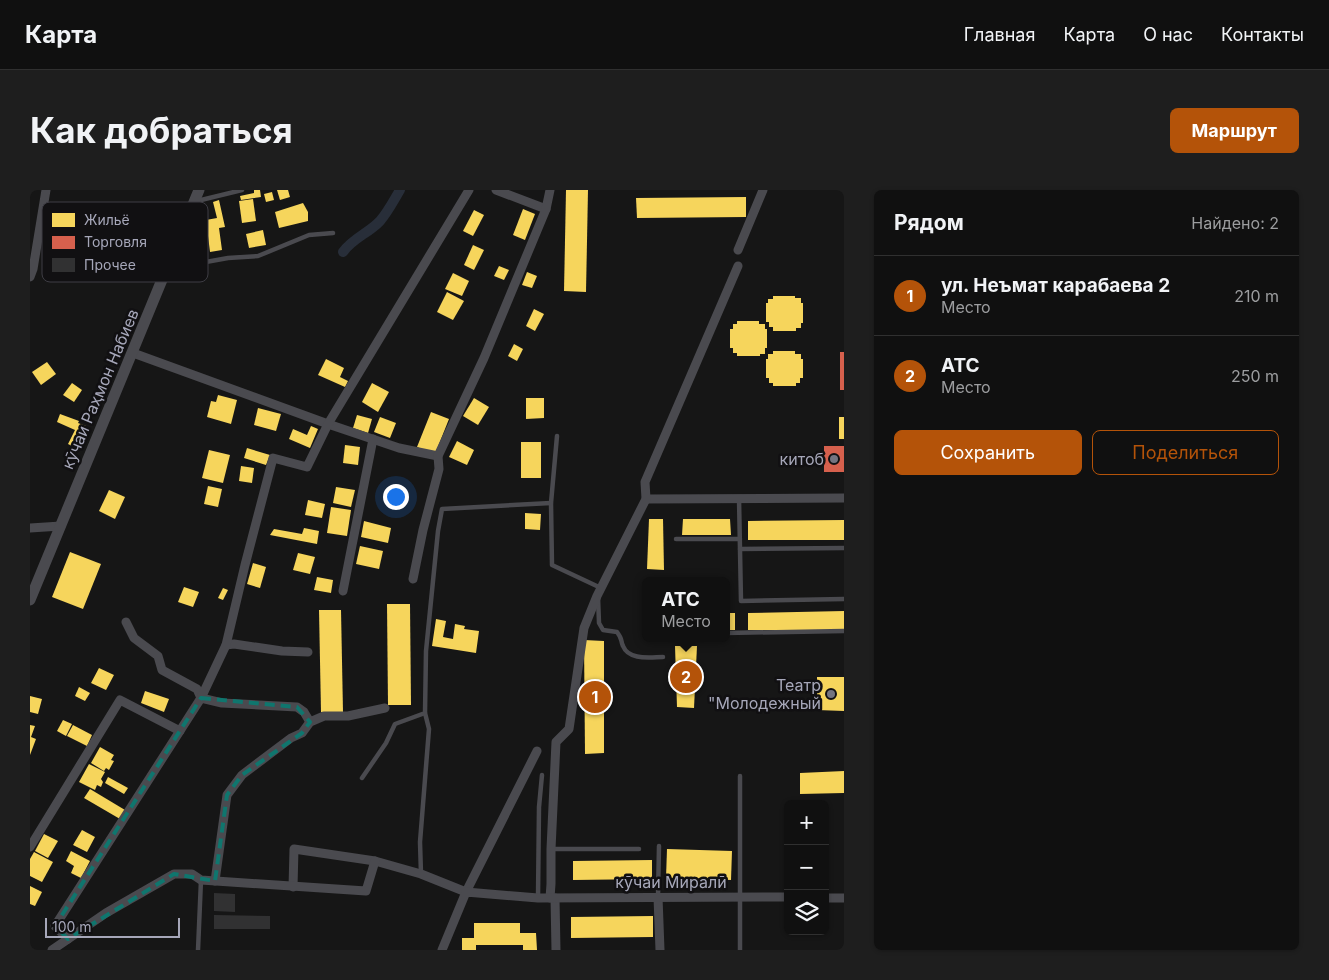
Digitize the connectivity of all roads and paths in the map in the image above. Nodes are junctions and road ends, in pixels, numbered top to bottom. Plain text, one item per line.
1 (200, 190) edge
2 (242, 190) edge
3 (469, 190) edge
4 (496, 190) edge
5 (550, 190) edge
6 (763, 190) edge
7 (195, 201) joint
8 (546, 209) junction
9 (42, 215) edge
10 (333, 233) dead end
11 (738, 250) dead end
12 (208, 262) edge
13 (738, 266) dead end
14 (30, 277) edge
15 (162, 282) edge
16 (133, 353) junction
17 (328, 424) junction
18 (557, 436) dead end
19 (373, 439) junction
20 (438, 456) junction
21 (738, 498) junction
22 (844, 498) edge
23 (646, 499) junction
24 (551, 503) junction
25 (61, 526) junction
26 (30, 528) edge
27 (676, 539) dead end
28 (740, 539) junction
29 (844, 548) edge
30 (740, 549) junction
31 (413, 579) dead end
32 (343, 591) dead end
33 (599, 592) junction
34 (844, 599) edge
35 (30, 600) edge
36 (126, 622) dead end
37 (844, 631) edge
38 (730, 633) edge
39 (226, 644) junction
40 (308, 652) dead end
41 (663, 657) dead end
42 (201, 698) junction
43 (385, 708) dead end
44 (425, 714) junction
45 (310, 722) junction
46 (180, 731) junction
47 (537, 751) dead end
48 (542, 775) dead end
49 (740, 776) dead end
50 (362, 778) dead end
51 (659, 846) dead end
52 (30, 847) edge
53 (551, 849) junction
54 (639, 849) dead end
55 (374, 861) junction
56 (421, 874) junction
57 (201, 880) junction
58 (216, 881) junction
59 (293, 887) junction
60 (466, 892) junction
61 (658, 897) junction
62 (740, 897) junction
63 (538, 898) junction
64 (552, 898) junction
65 (784, 898) edge
66 (829, 898) edge
67 (844, 898) edge
68 (68, 940) junction
69 (52, 950) edge
70 (198, 950) edge
71 (442, 950) edge
72 (556, 950) edge
73 (660, 950) edge
74 (740, 950) edge

1 - 7 street, кӯчаи Раҳмон Набиев
2 - 7 lane
3 - 17 street
4 - 8 street
5 - 8 street
6 - 11 street
8 - 20 street
9 - 14 street
10 - 12 lane
13 - 23 street
15 - 16 street, кӯчаи Раҳмон Набиев
16 - 17 street
16 - 25 street, кӯчаи Раҳмон Набиев
17 - 19 street
17 - 39 street
18 - 24 lane
19 - 20 street
19 - 32 street
20 - 31 street
21 - 22 street
21 - 23 street
21 - 28 lane
23 - 33 street
24 - 33 lane
24 - 44 lane
25 - 26 street
25 - 35 street, кӯчаи Раҳмон Набиев
27 - 28 lane
28 - 30 lane
29 - 30 lane
30 - 34 lane
33 - 41 lane
33 - 53 street
36 - 42 street
37 - 38 lane
39 - 40 street
39 - 42 street
42 - 45 street
42 - 46 street
43 - 45 street
44 - 50 lane
44 - 56 lane
45 - 58 street
46 - 52 street
46 - 68 street
47 - 60 street
48 - 63 lane
49 - 62 lane
51 - 61 lane
53 - 54 lane
53 - 64 street
55 - 56 street, кӯчаи Миралӣ
55 - 59 street
55 - 59 street, кӯчаи Миралӣ
56 - 60 street, кӯчаи Миралӣ
57 - 58 street
57 - 68 street
57 - 70 lane
58 - 59 street
60 - 63 street, кӯчаи Миралӣ
60 - 71 street
61 - 62 street, кӯчаи Миралӣ
61 - 64 street, кӯчаи Миралӣ
61 - 73 street
62 - 65 street, кӯчаи Миралӣ
62 - 74 lane
63 - 64 street, кӯчаи Миралӣ
64 - 72 street
66 - 67 street
68 - 69 street

